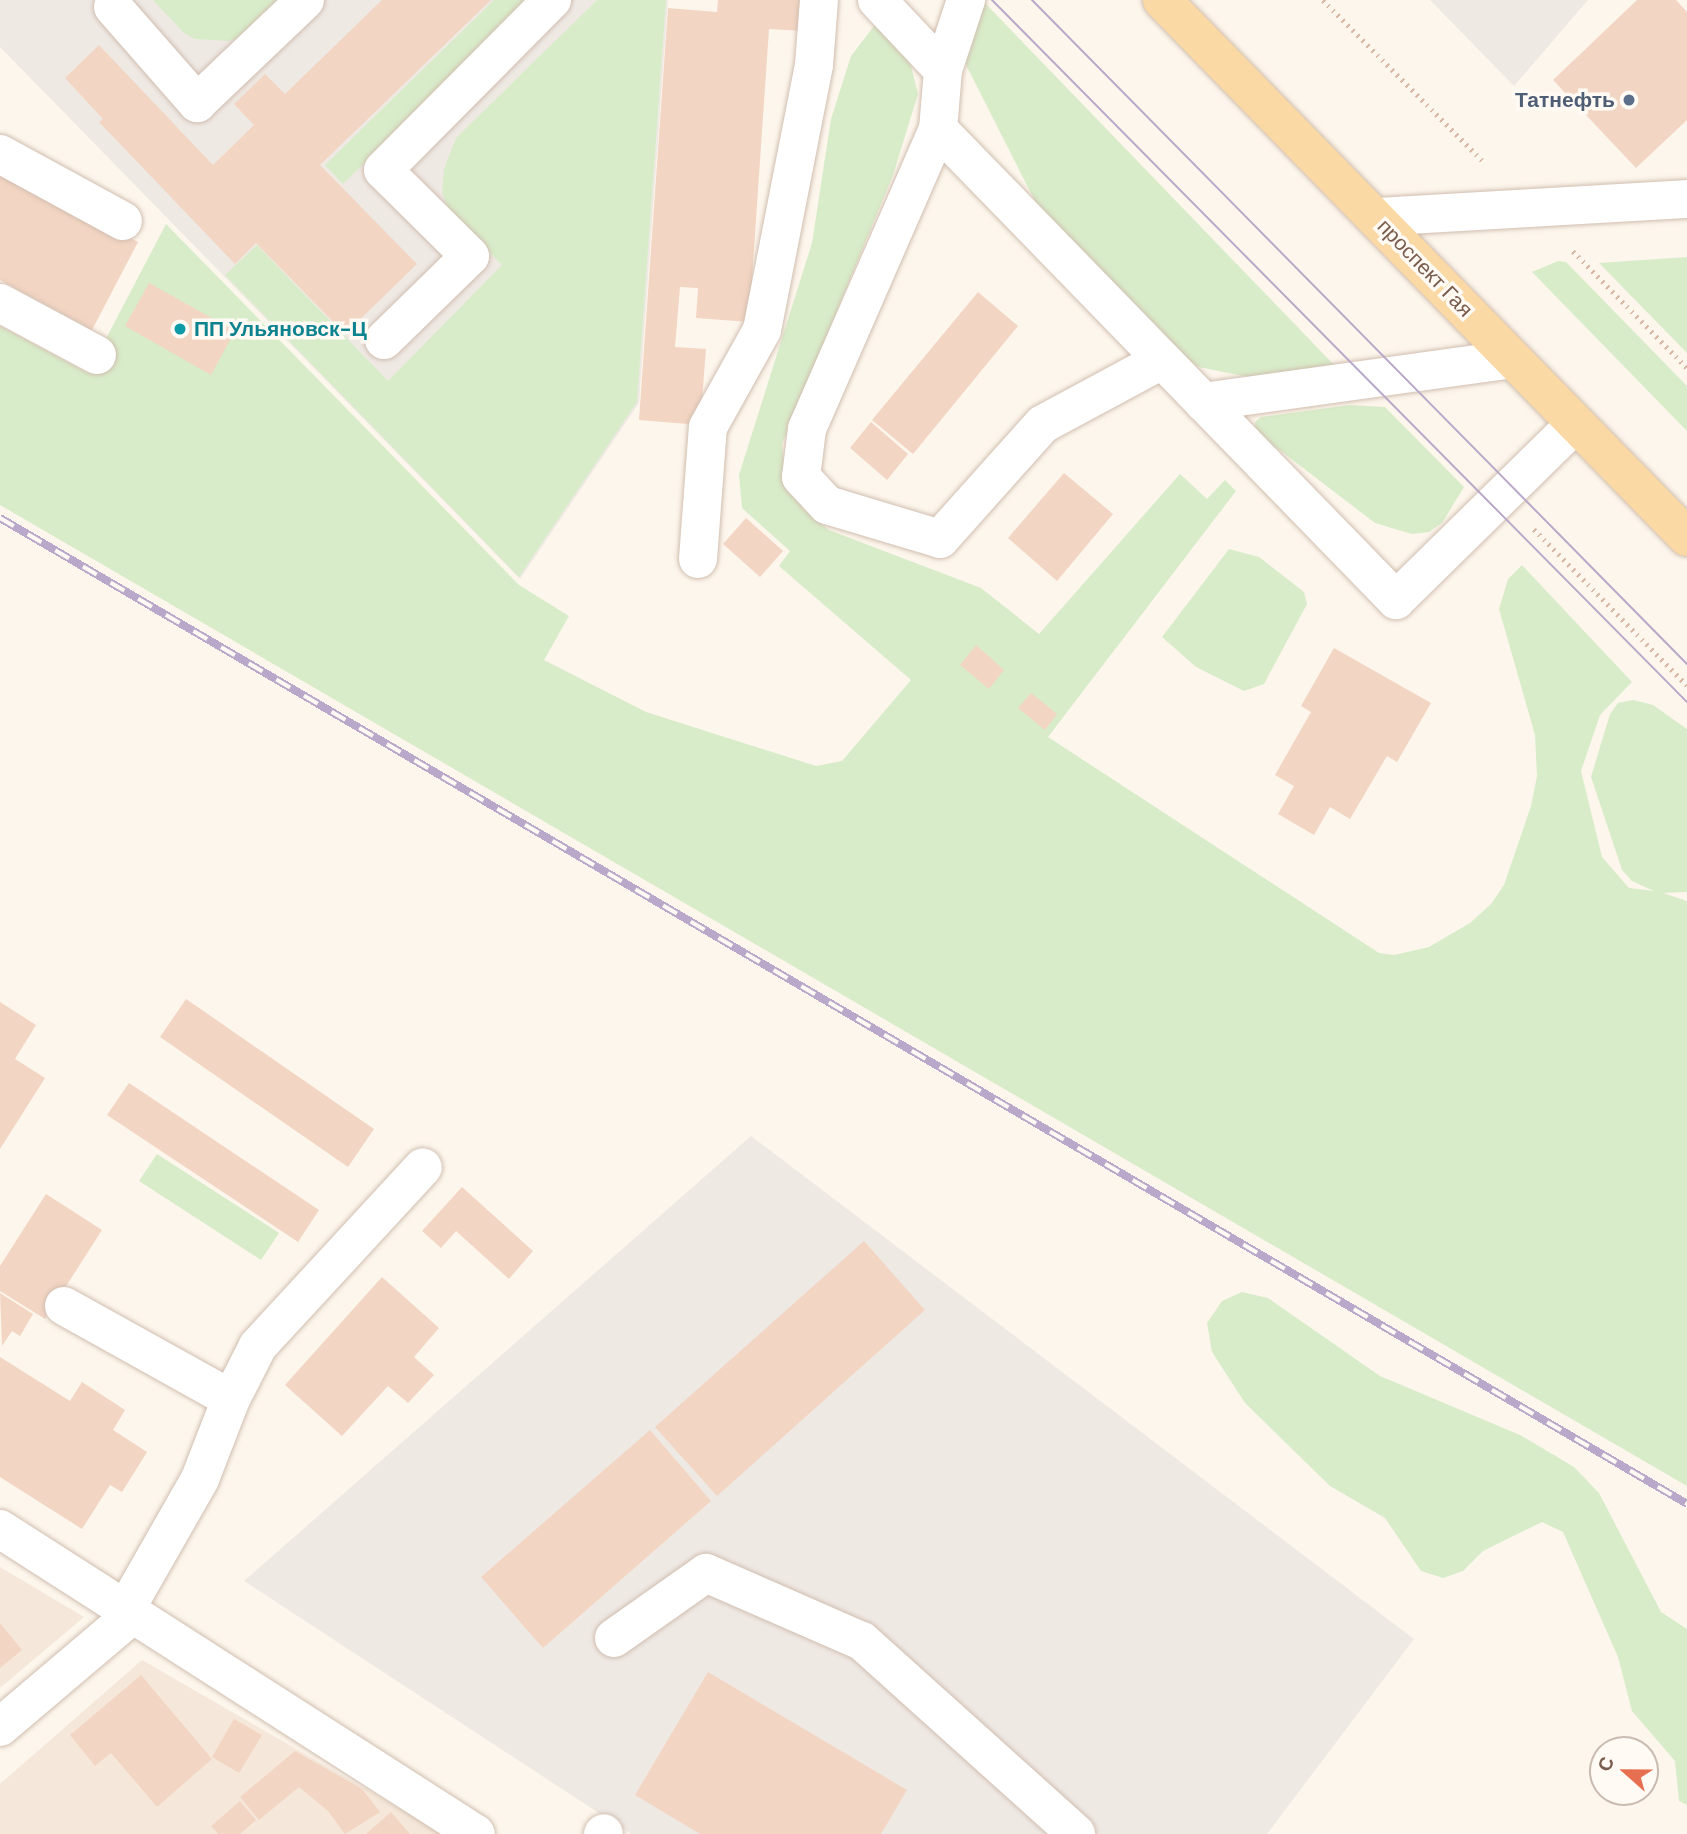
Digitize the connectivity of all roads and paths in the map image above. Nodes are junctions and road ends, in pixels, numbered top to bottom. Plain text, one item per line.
1 (305, 0) edge
2 (552, 0) edge
3 (819, 0) edge
4 (877, 0) edge
5 (965, 0) edge
6 (1162, 0) edge
7 (113, 7) dead end
8 (943, 70) junction
9 (938, 129) junction
10 (0, 153) edge
11 (1687, 199) edge
12 (1375, 217) junction
13 (123, 221) dead end
14 (0, 303) edge
15 (384, 340) dead end
16 (97, 355) dead end
17 (1512, 359) junction
18 (1162, 360) junction
19 (1203, 402) junction
20 (1574, 425) junction
21 (1501, 496) junction
22 (1687, 537) edge
23 (698, 559) dead end
24 (1687, 685) edge
25 (423, 1167) dead end
26 (64, 1306) dead end
27 (231, 1399) junction
28 (0, 1528) edge
29 (128, 1614) junction
30 (614, 1638) dead end
31 (0, 1727) edge
32 (476, 1834) edge
33 (1076, 1834) edge

1 - 7 street
2 - 15 street
3 - 23 street
4 - 8 street
5 - 8 street
6 - 12 main road, проспект Гая
8 - 9 street
9 - 18 street
9 - 18 street
10 - 13 street
11 - 12 street
12 - 17 main road, проспект Гая
14 - 16 street
17 - 19 street
17 - 20 main road, проспект Гая
18 - 19 street
19 - 21 street
20 - 21 street
20 - 22 main road, проспект Гая
21 - 24 path
25 - 27 street
26 - 27 street
27 - 29 street
28 - 29 street
29 - 31 street
29 - 32 street
30 - 33 street

